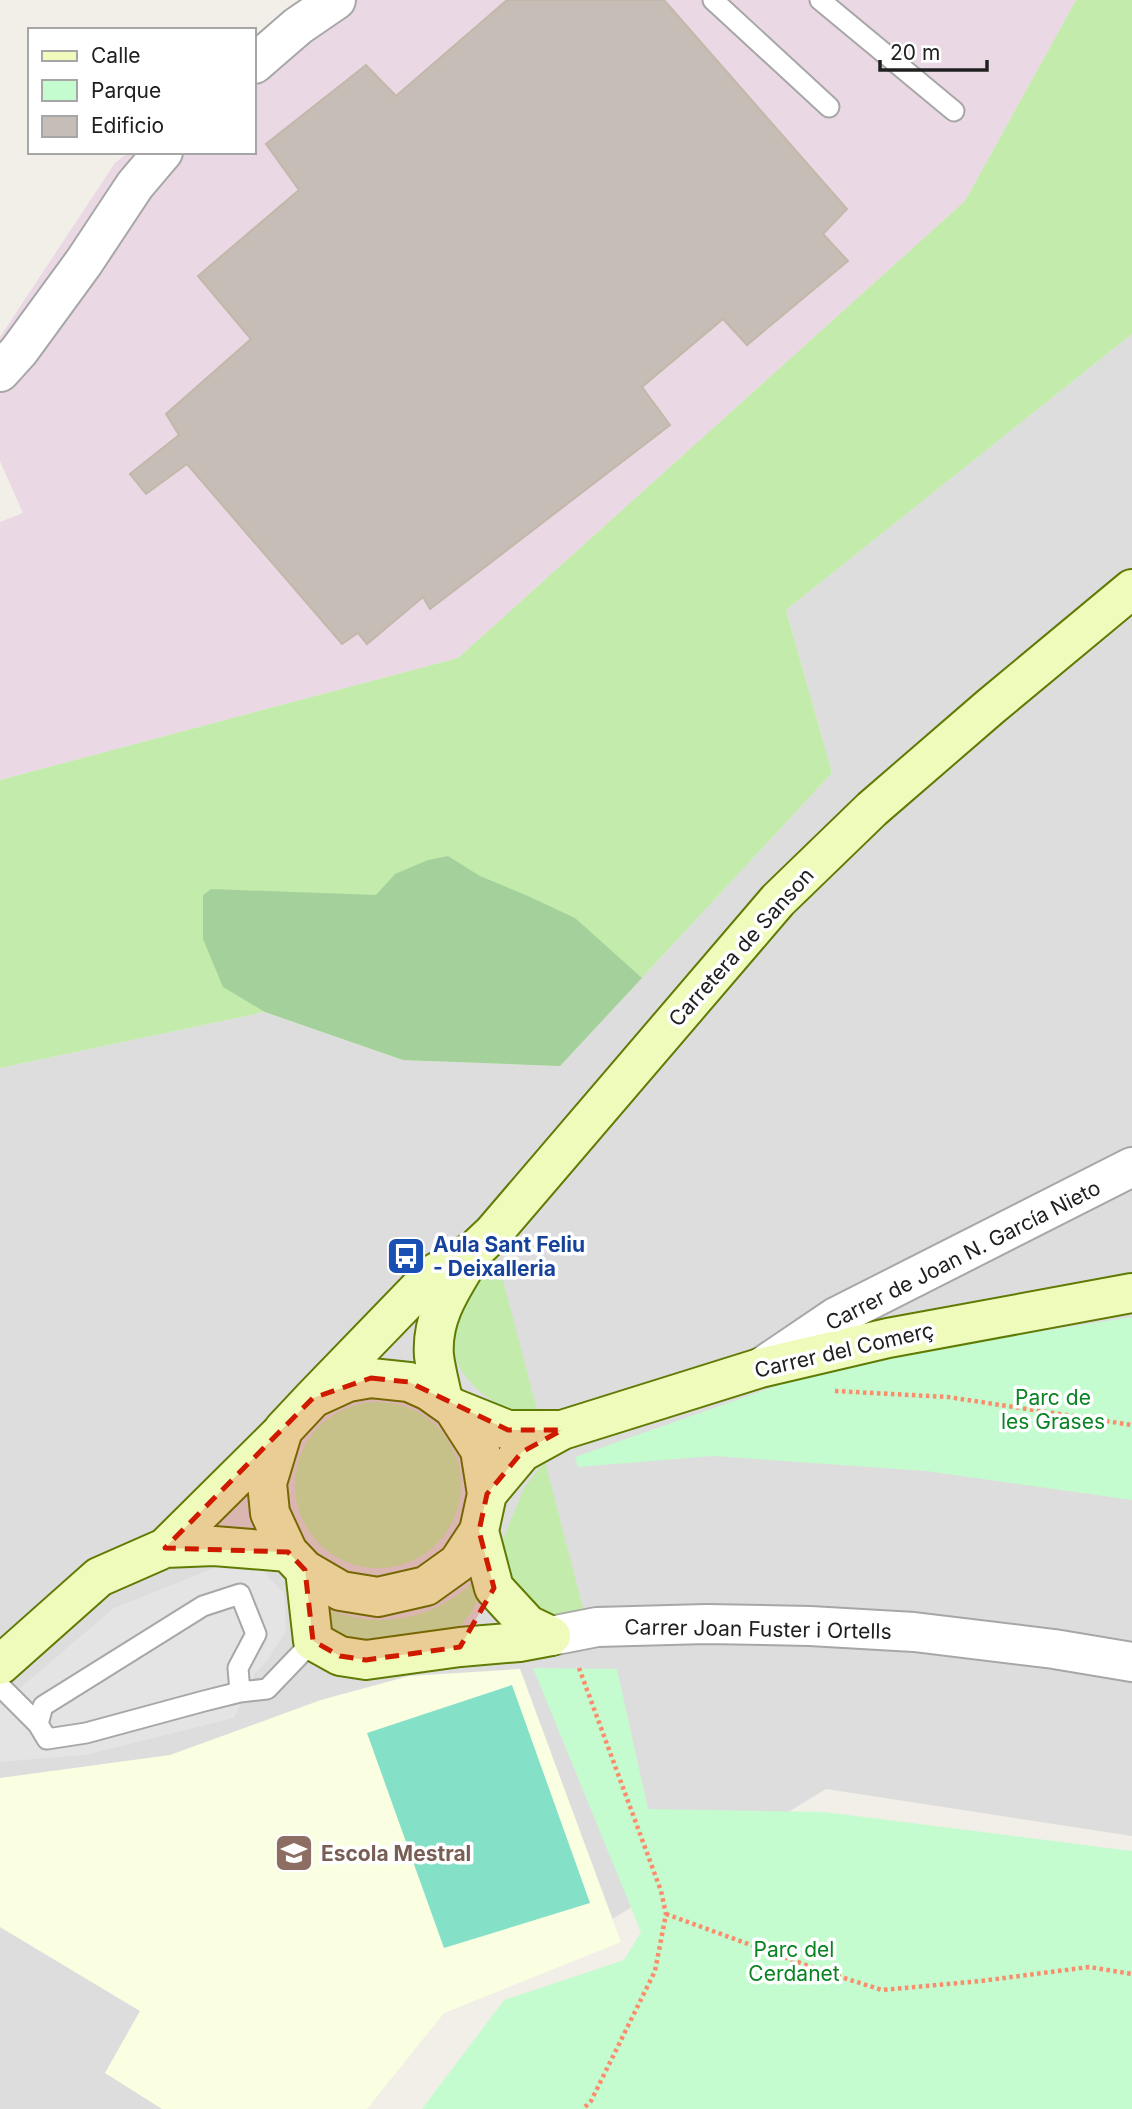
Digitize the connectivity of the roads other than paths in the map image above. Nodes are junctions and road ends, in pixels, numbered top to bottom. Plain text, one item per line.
1 (336, 0) edge
2 (713, 0) edge
3 (820, 0) edge
4 (256, 62) edge
5 (829, 107) dead end
6 (954, 111) dead end
7 (161, 154) edge
8 (0, 372) edge
9 (1132, 589) edge
10 (1132, 1167) edge
11 (475, 1250) junction
12 (1132, 1293) edge
13 (760, 1368) junction
14 (313, 1398) junction
15 (448, 1404) junction
16 (284, 1430) junction
17 (562, 1430) junction
18 (487, 1494) junction
19 (478, 1531) junction
20 (165, 1548) junction
21 (297, 1561) junction
22 (494, 1588) junction
23 (551, 1636) junction
24 (313, 1641) junction
25 (460, 1647) junction
26 (1132, 1662) edge
27 (0, 1665) edge
28 (0, 1686) edge
29 (240, 1692) junction
30 (38, 1724) junction

1 - 4 street
2 - 5 lane
3 - 6 lane
7 - 8 street
9 - 11 street, Carretera de Sanson
10 - 13 street, Carrer de Joan N. García Nieto
11 - 14 street
11 - 15 street
12 - 13 street, Carrer del Comerç
13 - 17 street, Carrer del Comerç
14 - 15 street
14 - 16 street
15 - 17 street, Carrer del Comerç
15 - 18 street
16 - 20 street
16 - 21 street
17 - 18 street, Carrer del Comerç
18 - 19 street
19 - 21 street
19 - 22 street
20 - 21 street
20 - 27 street
21 - 24 street
22 - 23 street
22 - 25 street
23 - 25 street
23 - 26 street, Carrer Joan Fuster i Ortells
24 - 25 street
24 - 29 lane
28 - 30 lane
29 - 30 lane
29 - 30 lane

